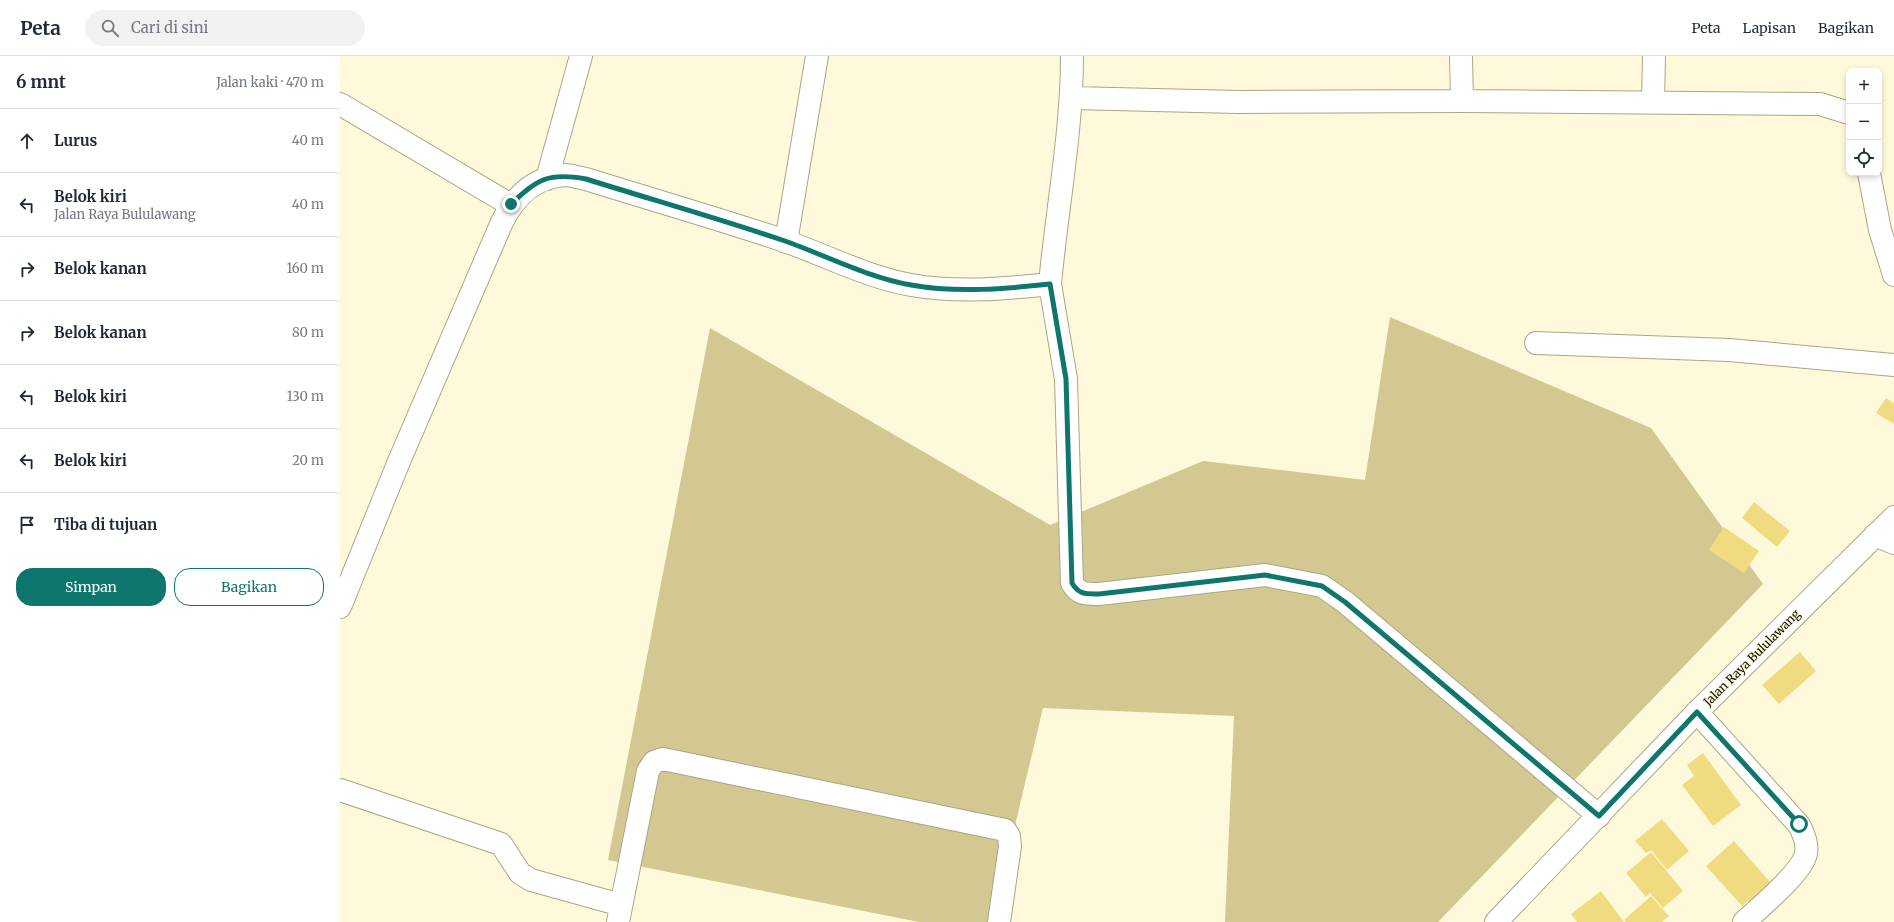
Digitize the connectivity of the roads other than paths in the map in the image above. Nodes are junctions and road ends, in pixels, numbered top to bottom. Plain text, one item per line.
1 (581, 56) edge
2 (817, 56) edge
3 (1072, 56) edge
4 (1461, 56) edge
5 (1654, 56) edge
6 (1072, 98) junction
7 (1462, 101) junction
8 (1654, 102) junction
9 (340, 104) edge
10 (1846, 112) edge
11 (1870, 176) edge
12 (547, 178) junction
13 (511, 204) junction
14 (786, 242) junction
15 (1894, 274) edge
16 (1050, 284) junction
17 (1536, 343) dead end
18 (1894, 365) edge
19 (1894, 517) edge
20 (1884, 539) edge
21 (340, 607) edge
22 (1697, 712) junction
23 (340, 790) edge
24 (1599, 816) junction
25 (620, 913) edge
26 (999, 922) edge
27 (1496, 922) edge
28 (1744, 922) edge

1 - 12 street
2 - 14 street
3 - 6 street
4 - 7 street
5 - 8 street
6 - 7 street
6 - 16 street
7 - 8 street
8 - 10 street
9 - 13 street
11 - 15 street
12 - 13 street
12 - 14 street
13 - 21 street
14 - 16 street
16 - 24 street
17 - 18 street
19 - 20 street, Jalan Raya Bululawang
20 - 22 street, Jalan Raya Bululawang
22 - 24 street, Jalan Raya Bululawang
22 - 28 street
23 - 25 street
24 - 27 street, Jalan Raya Bululawang
25 - 26 street

